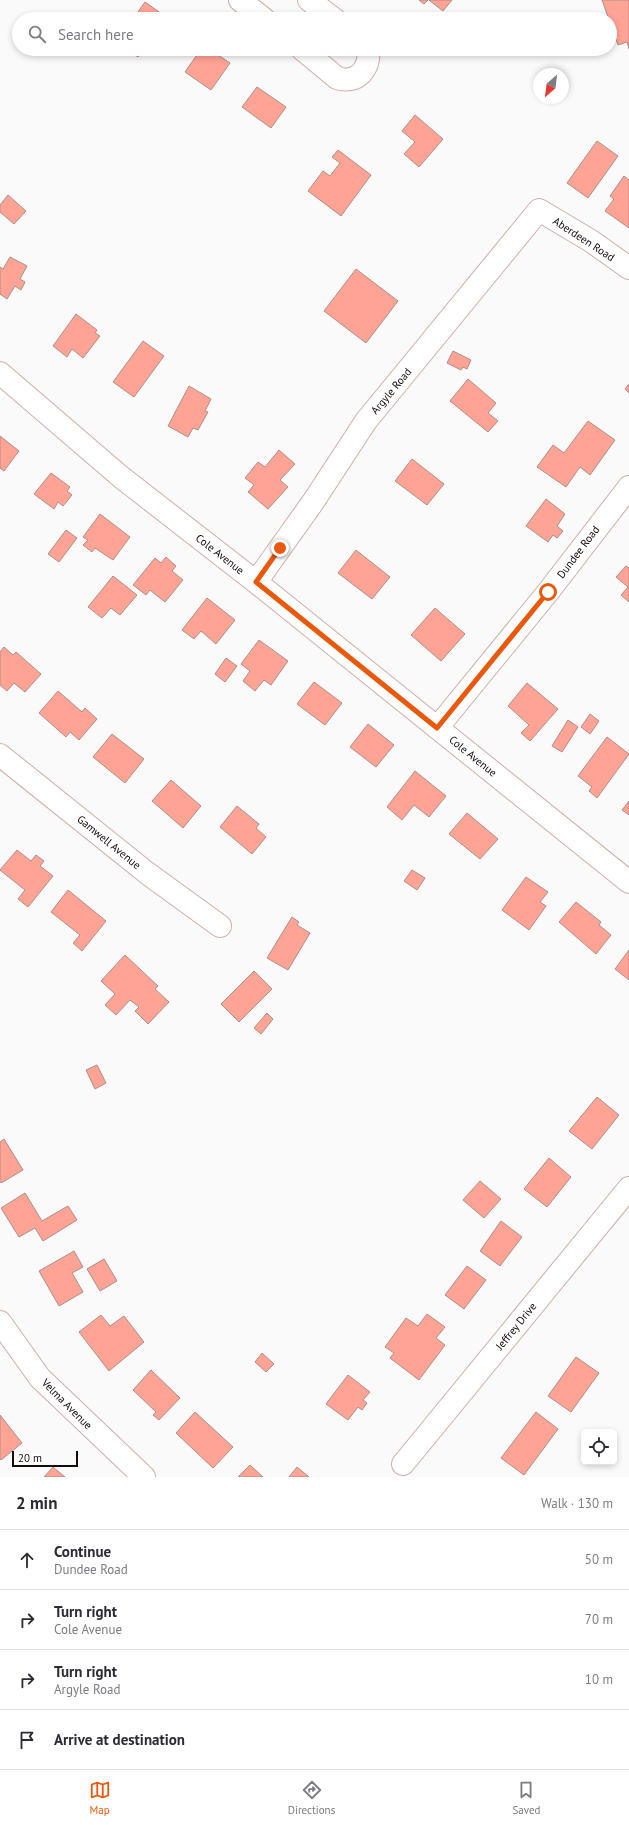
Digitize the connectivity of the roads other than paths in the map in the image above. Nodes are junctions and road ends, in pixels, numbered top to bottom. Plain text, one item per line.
1 (240, 0) edge
2 (309, 0) edge
3 (255, 12) edge
4 (325, 12) edge
5 (310, 56) edge
6 (369, 56) edge
7 (539, 210) joint
8 (629, 268) edge
9 (0, 373) edge
10 (629, 487) edge
11 (256, 582) junction
12 (437, 728) junction
13 (0, 755) edge
14 (629, 882) edge
15 (220, 926) dead end
16 (629, 1188) edge
17 (0, 1322) edge
18 (403, 1464) dead end
19 (144, 1477) edge

1 - 3 street
2 - 4 street
5 - 6 street
7 - 8 street, Aberdeen Road
7 - 11 street, Argyle Road
9 - 11 street, Cole Avenue
10 - 12 street, Dundee Road
11 - 12 street, Cole Avenue
12 - 14 street, Cole Avenue
13 - 15 street, Gamwell Avenue
16 - 18 street, Jeffrey Drive
17 - 19 street, Velma Avenue

